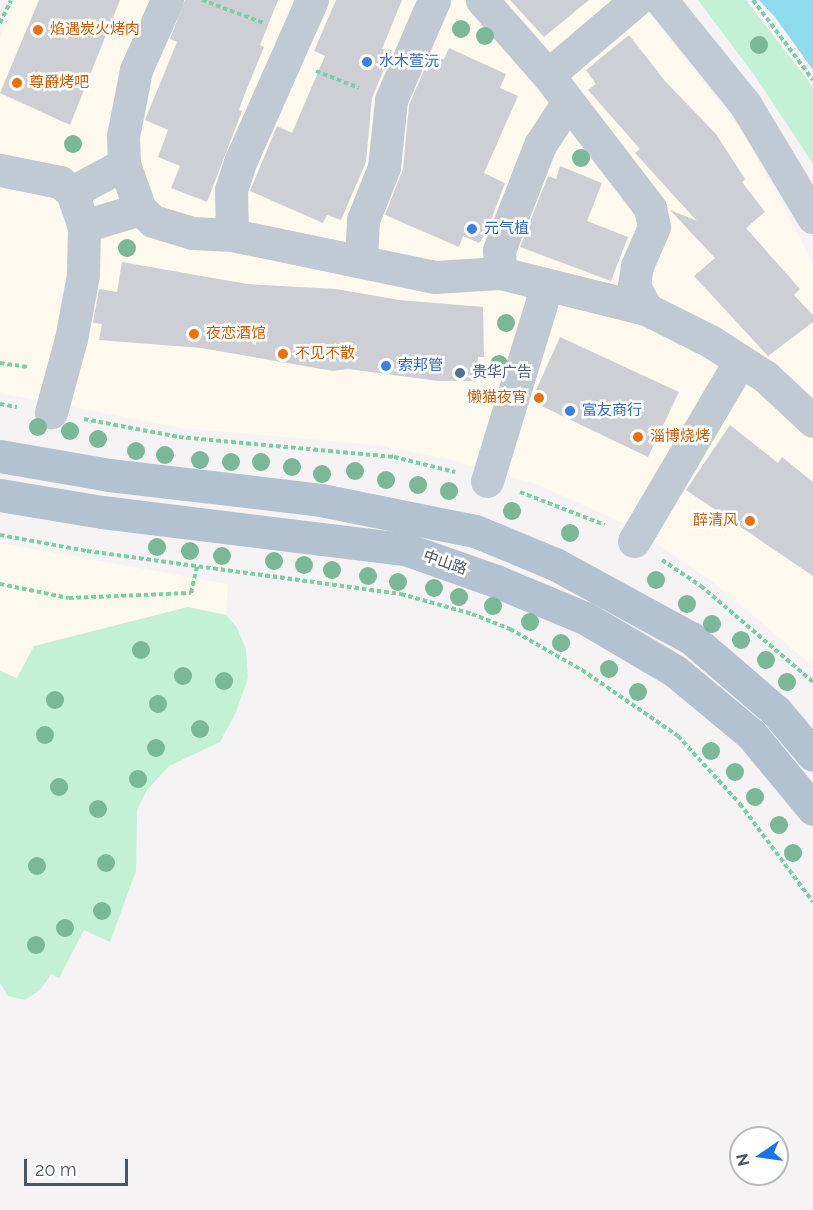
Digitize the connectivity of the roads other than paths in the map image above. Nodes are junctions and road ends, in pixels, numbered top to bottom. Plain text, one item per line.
1 (167, 0) edge
2 (312, 0) edge
3 (434, 0) edge
4 (482, 0) edge
5 (636, 0) edge
6 (661, 0) edge
7 (548, 75) junction
8 (568, 102) junction
9 (124, 164) junction
10 (0, 170) edge
11 (72, 192) junction
12 (140, 210) junction
13 (813, 217) edge
14 (84, 226) junction
15 (232, 235) junction
16 (361, 259) junction
17 (500, 273) junction
18 (547, 285) junction
19 (646, 309) junction
20 (740, 361) junction
21 (51, 412) dead end
22 (813, 421) edge
23 (0, 456) edge
24 (486, 481) dead end
25 (0, 495) edge
26 (634, 541) dead end
27 (813, 754) edge
28 (813, 810) edge

1 - 9 street
2 - 15 street
3 - 16 street
4 - 7 street
5 - 7 street
6 - 13 street
7 - 8 street
8 - 17 street
8 - 19 street
9 - 11 street
9 - 12 street
10 - 11 street
11 - 14 street
12 - 14 street
12 - 15 street
14 - 21 street
15 - 16 street
16 - 17 street
17 - 18 street
18 - 19 street
18 - 24 street
19 - 20 street
20 - 22 street
20 - 26 street
23 - 27 main road
25 - 28 main road, 中山路

